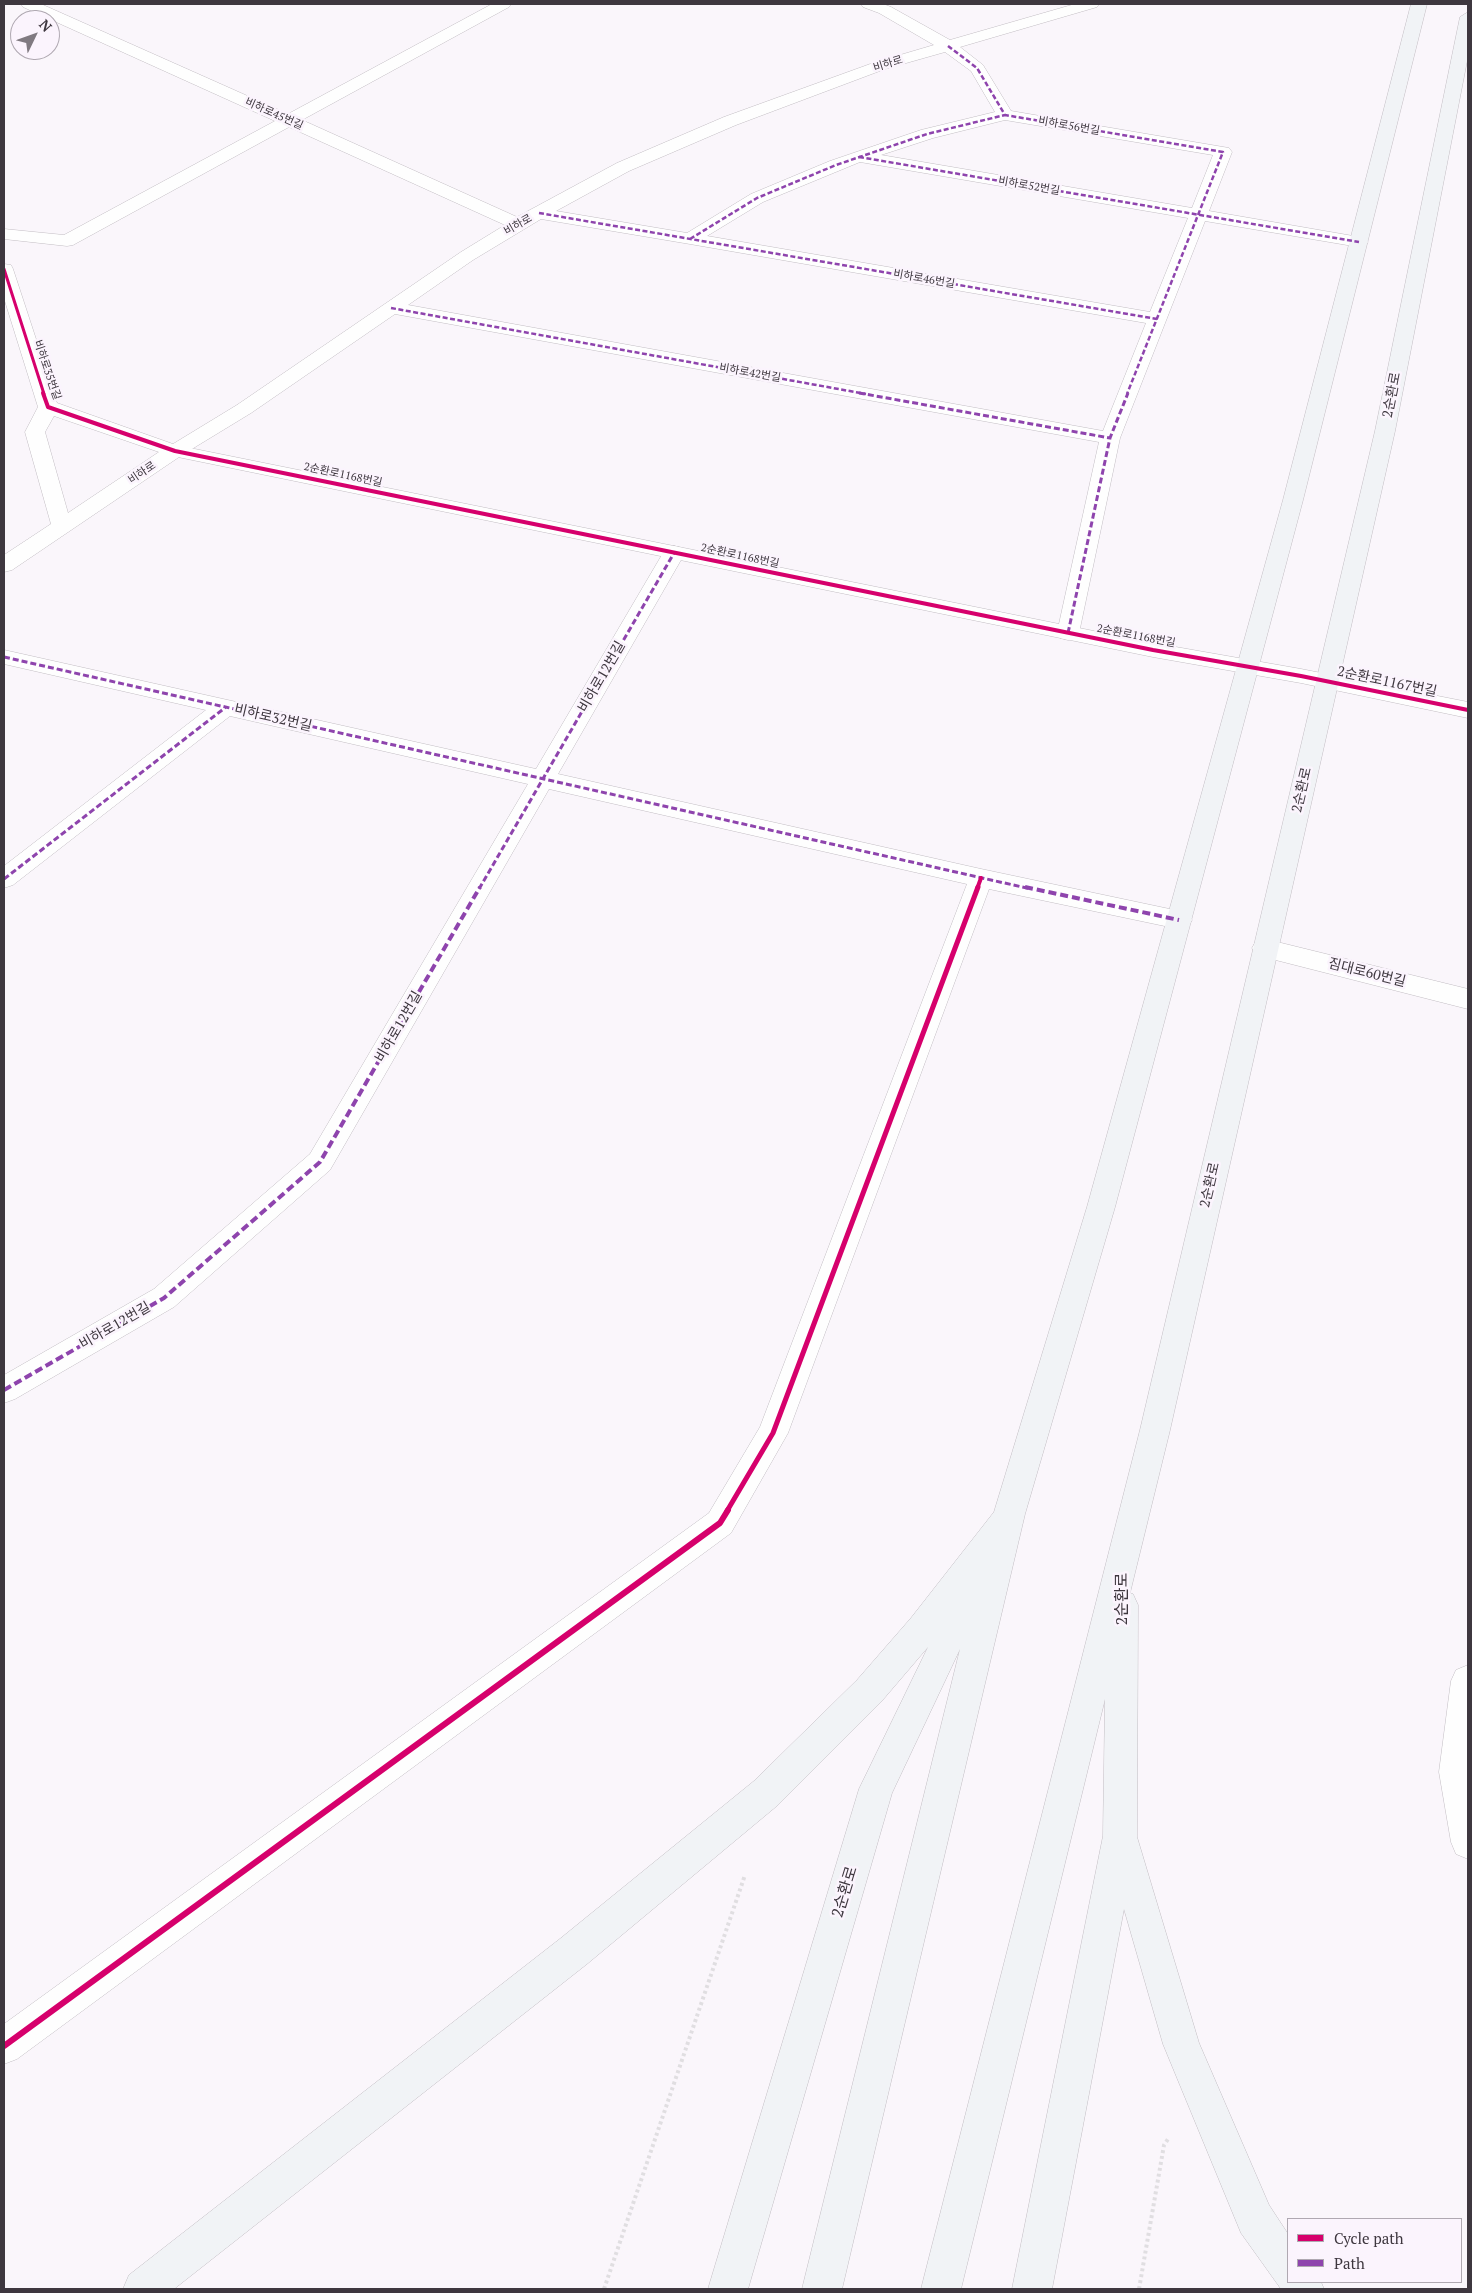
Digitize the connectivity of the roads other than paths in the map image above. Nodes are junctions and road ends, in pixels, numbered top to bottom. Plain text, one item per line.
1 (29, 4) edge
2 (503, 4) edge
3 (869, 4) edge
4 (1420, 4) edge
5 (1083, 5) edge
6 (1468, 17) edge
7 (948, 46) junction
8 (1465, 49) edge
9 (1005, 114) junction
10 (288, 120) junction
11 (859, 157) junction
12 (539, 213) junction
13 (1198, 214) junction
14 (518, 224) junction
15 (4, 234) edge
16 (690, 239) junction
17 (1359, 242) junction
18 (4, 269) edge
19 (391, 308) junction
20 (1157, 319) junction
21 (48, 407) junction
22 (1110, 438) junction
23 (175, 451) junction
24 (62, 527) junction
25 (674, 553) junction
26 (4, 565) edge
27 (1068, 633) junction
28 (4, 657) edge
29 (1248, 667) junction
30 (1301, 676) joint
31 (1327, 681) junction
32 (226, 707) junction
33 (1468, 710) edge
34 (543, 779) junction
35 (981, 878) junction
36 (4, 879) edge
37 (1179, 920) junction
38 (1265, 948) junction
39 (1468, 999) edge
40 (4, 1390) edge
41 (1009, 1514) junction
42 (1122, 1561) junction
43 (1468, 1681) edge
44 (1120, 1836) junction
45 (1468, 1842) edge
46 (4, 2046) edge
47 (1287, 2266) edge
48 (143, 2289) edge
49 (728, 2289) edge
50 (822, 2289) edge
51 (941, 2289) edge
52 (1032, 2289) edge

1 - 10 street, 비하로45번길
2 - 10 street
3 - 7 street
4 - 17 main road, 2순환로
5 - 7 street, 비하로
6 - 8 main road, 2순환로
7 - 9 street
7 - 12 street, 비하로
8 - 31 main road, 2순환로
9 - 11 street
9 - 13 street, 비하로56번길
10 - 14 street, 비하로45번길
10 - 15 street
11 - 13 street, 비하로52번길
11 - 16 street
12 - 14 street, 비하로
12 - 16 street, 비하로46번길
13 - 17 street, 비하로52번길
13 - 20 street
14 - 19 street, 비하로
16 - 20 street, 비하로46번길
17 - 29 main road, 2순환로
18 - 21 street, 비하로35번길
19 - 22 street, 비하로42번길
19 - 23 street, 비하로
20 - 22 street
21 - 23 street, 비하로35번길
21 - 24 street
22 - 27 street
23 - 24 street, 비하로
23 - 25 street, 2순환로1168번길
24 - 26 street, 비하로
25 - 27 street, 2순환로1168번길
25 - 34 street, 비하로12번길
27 - 29 street, 2순환로1168번길
28 - 32 street, 비하로32번길
29 - 30 street, 2순환로1168번길
29 - 37 main road, 2순환로
30 - 31 street, 2순환로1167번길
31 - 33 street, 2순환로1167번길
31 - 38 main road, 2순환로
32 - 34 street, 비하로32번길
32 - 36 street
34 - 35 street, 비하로32번길
34 - 40 street, 비하로12번길
35 - 37 street, 비하로32번길
35 - 46 street
37 - 41 main road, 2순환로
38 - 39 street, 짐대로60번길
38 - 42 main road, 2순환로
41 - 48 main road
41 - 49 main road, 2순환로
41 - 50 main road, 2순환로
42 - 44 main road, 2순환로
42 - 51 main road, 2순환로
43 - 45 street
44 - 47 main road
44 - 52 main road, 2순환로

